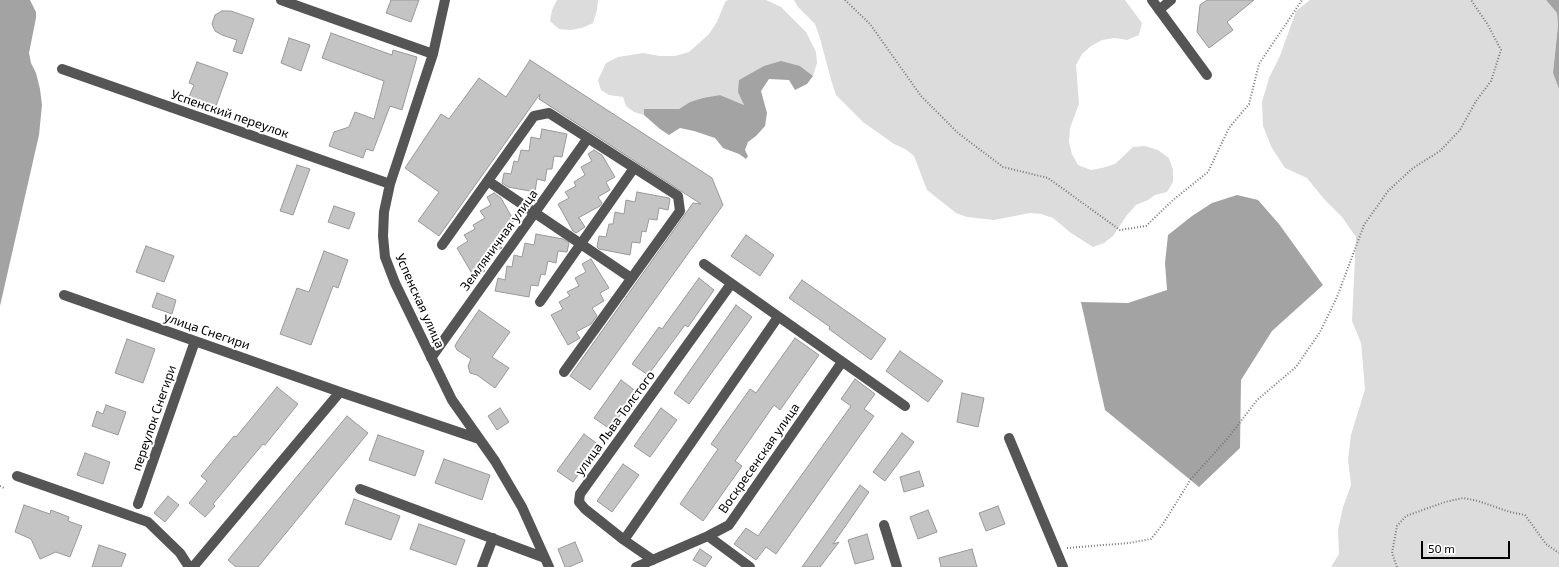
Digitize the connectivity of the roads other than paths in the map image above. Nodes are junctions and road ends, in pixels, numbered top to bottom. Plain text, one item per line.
1 (281, 0) edge
2 (445, 0) edge
3 (1152, 0) edge
4 (1171, 0) edge
5 (1159, 10) junction
6 (432, 54) junction
7 (62, 69) dead end
8 (1207, 75) dead end
9 (588, 138) junction
10 (634, 168) junction
11 (488, 181) junction
12 (390, 184) junction
13 (535, 213) junction
14 (581, 244) junction
15 (442, 245) dead end
16 (704, 264) dead end
17 (631, 278) junction
18 (731, 284) junction
19 (64, 295) dead end
20 (540, 302) dead end
21 (778, 317) junction
22 (195, 341) junction
23 (431, 358) junction
24 (842, 362) junction
25 (564, 372) dead end
26 (340, 392) junction
27 (906, 406) dead end
28 (1009, 438) dead end
29 (479, 439) junction
30 (17, 476) dead end
31 (360, 489) dead end
32 (138, 504) dead end
33 (884, 525) dead end
34 (708, 536) junction
35 (493, 538) junction
36 (624, 540) junction
37 (653, 560) junction
38 (547, 562) edge
39 (189, 567) edge
40 (193, 567) edge
41 (482, 567) edge
42 (636, 567) edge
43 (750, 567) edge
44 (897, 567) edge
45 (1063, 567) edge

1 - 6 street
2 - 6 street, Успенская улица
3 - 5 street
4 - 5 street
5 - 8 street
6 - 12 street, Успенская улица
7 - 12 street, Успенский переулок
9 - 10 street
9 - 11 street
9 - 13 street, Земляничная улица
10 - 14 street
10 - 17 street
11 - 13 street
11 - 15 street
12 - 23 street, Успенская улица
13 - 14 street
13 - 23 street, Земляничная улица
14 - 17 street
14 - 20 street
16 - 18 street
17 - 25 street
18 - 21 street
18 - 36 street, улица Льва Толстого
19 - 22 street, улица Снегири
21 - 24 street
21 - 36 street
22 - 26 street, улица Снегири
22 - 32 street, переулок Снегири
23 - 29 street, Успенская улица
24 - 27 street
24 - 34 street, Воскресенская улица
26 - 29 street, улица Снегири
26 - 40 street
28 - 45 street
29 - 38 street, Успенская улица
30 - 39 street
31 - 35 street
33 - 44 street
34 - 37 street, Воскресенская улица
34 - 43 street
35 - 38 street
35 - 41 street
36 - 37 street, улица Льва Толстого
37 - 42 street, Воскресенская улица

